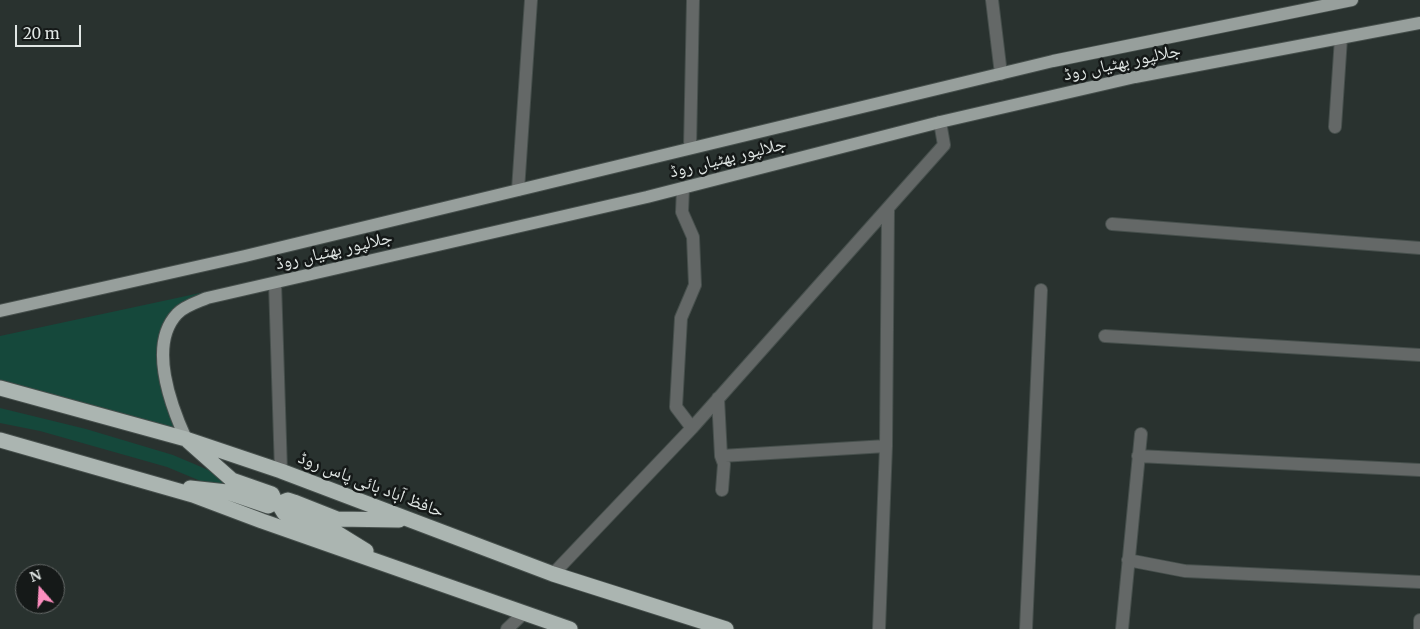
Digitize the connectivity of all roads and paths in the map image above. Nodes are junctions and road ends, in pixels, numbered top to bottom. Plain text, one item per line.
1 (531, 0) edge
2 (693, 0) edge
3 (992, 0) edge
4 (1352, 0) edge
5 (1327, 2) edge
6 (1420, 23) edge
7 (1341, 38) junction
8 (1001, 74) junction
9 (940, 122) junction
10 (1335, 128) dead end
11 (690, 148) junction
12 (683, 188) junction
13 (518, 190) junction
14 (888, 210) junction
15 (1112, 224) dead end
16 (1420, 248) edge
17 (275, 283) junction
18 (1041, 290) dead end
19 (0, 311) edge
20 (1105, 336) dead end
21 (1420, 356) edge
22 (0, 388) edge
23 (718, 398) junction
24 (692, 428) junction
25 (1141, 434) dead end
26 (186, 438) junction
27 (0, 440) edge
28 (886, 446) junction
29 (721, 456) junction
30 (1138, 456) junction
31 (1420, 470) edge
32 (281, 471) junction
33 (145, 480) junction
34 (722, 490) dead end
35 (410, 520) junction
36 (1128, 560) junction
37 (393, 567) junction
38 (554, 574) junction
39 (1420, 582) edge
40 (524, 613) junction
41 (1420, 620) edge
42 (508, 629) edge
43 (570, 629) edge
44 (726, 629) edge
45 (879, 629) edge
46 (1026, 629) edge
47 (1122, 629) edge
48 (1420, 629) edge

1 - 13 street
2 - 11 street
3 - 8 street
4 - 5 main road, جلالپور بھٹیاں روڈ
5 - 8 main road, جلالپور بھٹیاں روڈ
6 - 7 main road, جلالپور بھٹیاں روڈ
7 - 9 main road, جلالپور بھٹیاں روڈ
7 - 10 street
8 - 11 main road, جلالپور بھٹیاں روڈ
9 - 12 main road, جلالپور بھٹیاں روڈ
9 - 14 street
11 - 13 main road, جلالپور بھٹیاں روڈ
12 - 17 main road, جلالپور بھٹیاں روڈ
12 - 24 street
13 - 19 main road, جلالپور بھٹیاں روڈ
14 - 23 street
14 - 28 street
15 - 16 street
17 - 26 main road, جلالپور بھٹیاں روڈ
17 - 32 street
18 - 46 street
20 - 21 street
22 - 26 highway, حافظ آباد بائی پاس روڈ
23 - 24 street
23 - 29 street
24 - 38 street
25 - 30 street
26 - 32 highway, حافظ آباد بائی پاس روڈ
26 - 33 highway
27 - 33 highway
28 - 29 street
28 - 45 street
29 - 34 street
30 - 31 street
30 - 36 street
32 - 35 highway, حافظ آباد بائی پاس روڈ
33 - 37 highway
35 - 37 highway
35 - 38 highway, حافظ آباد بائی پاس روڈ
36 - 39 street
36 - 47 street
37 - 40 highway
38 - 44 highway, حافظ آباد بائی پاس روڈ
40 - 42 street
40 - 43 highway
41 - 48 street

